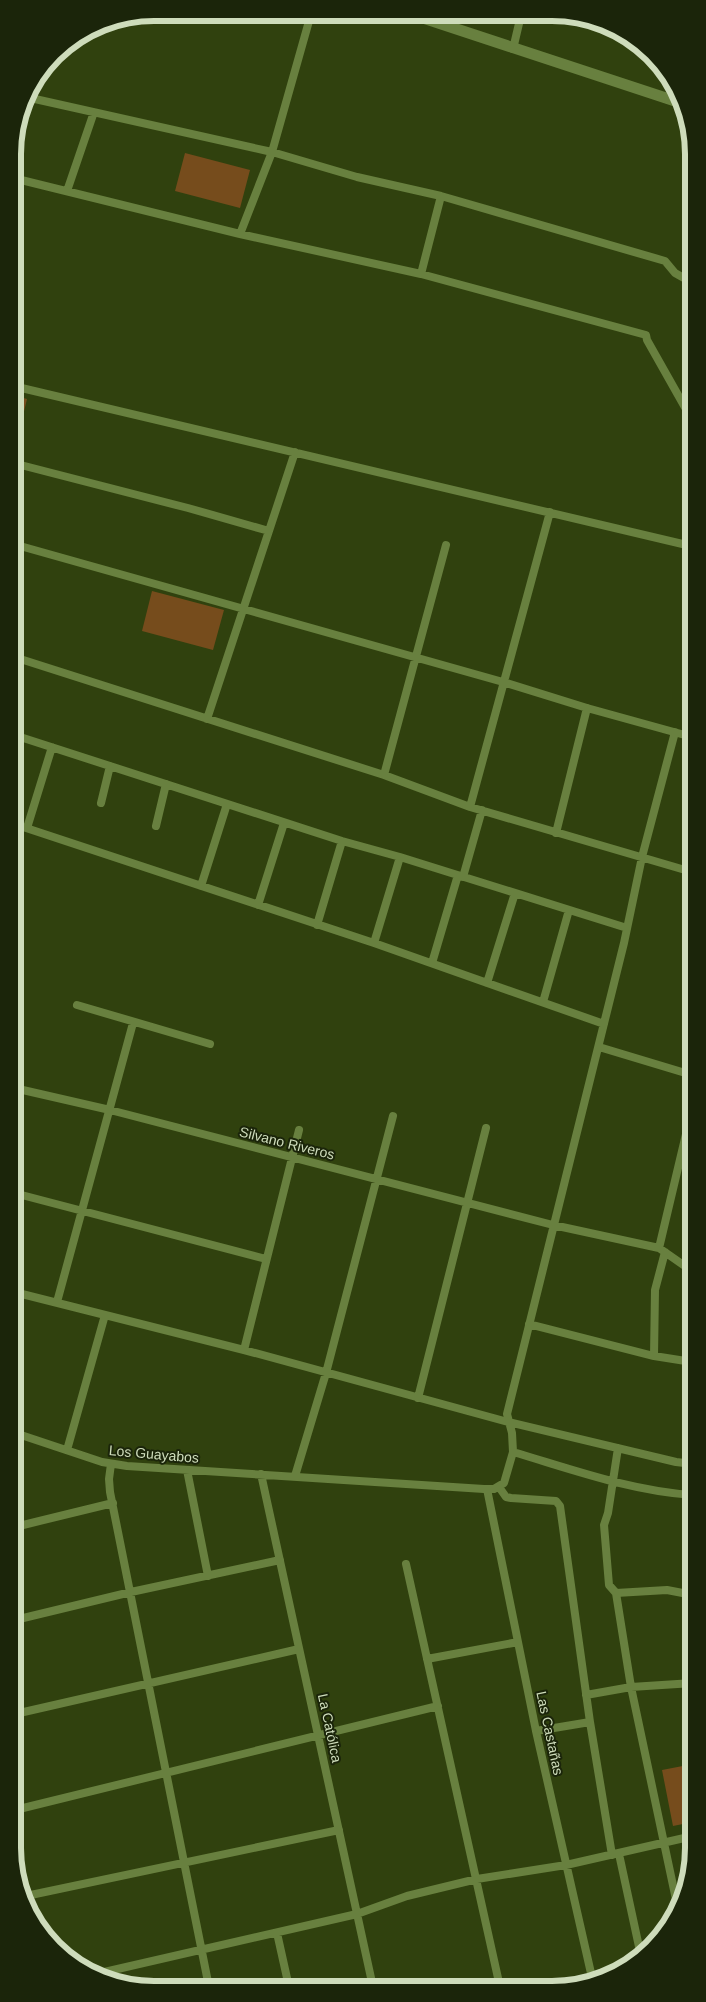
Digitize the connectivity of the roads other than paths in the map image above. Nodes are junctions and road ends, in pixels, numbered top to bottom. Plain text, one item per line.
1 (433, 21) edge
2 (520, 21) edge
3 (309, 22) edge
4 (513, 49) junction
5 (33, 99) edge
6 (674, 101) edge
7 (94, 112) junction
8 (272, 152) junction
9 (22, 180) edge
10 (67, 191) junction
11 (441, 196) junction
12 (240, 234) junction
13 (421, 274) junction
14 (685, 279) edge
15 (22, 388) edge
16 (685, 407) edge
17 (295, 452) junction
18 (22, 465) edge
19 (550, 512) junction
20 (269, 531) junction
21 (685, 544) edge
22 (446, 545) dead end
23 (22, 546) edge
24 (243, 608) junction
25 (415, 657) junction
26 (22, 659) edge
27 (503, 682) junction
28 (587, 708) junction
29 (206, 719) junction
30 (675, 732) junction
31 (685, 734) edge
32 (22, 737) edge
33 (52, 747) junction
34 (110, 766) junction
35 (384, 775) junction
36 (166, 784) junction
37 (101, 803) dead end
38 (227, 804) junction
39 (470, 807) junction
40 (482, 810) junction
41 (284, 823) junction
42 (22, 826) edge
43 (156, 826) dead end
44 (27, 828) junction
45 (556, 833) junction
46 (342, 842) junction
47 (642, 856) junction
48 (400, 857) junction
49 (685, 870) edge
50 (460, 876) junction
51 (201, 886) junction
52 (515, 893) junction
53 (258, 905) junction
54 (569, 910) junction
55 (317, 924) junction
56 (627, 928) junction
57 (374, 943) junction
58 (432, 964) junction
59 (487, 983) junction
60 (543, 1002) junction
61 (77, 1005) dead end
62 (133, 1023) junction
63 (604, 1024) junction
64 (210, 1044) dead end
65 (599, 1047) junction
66 (684, 1073) edge
67 (21, 1090) edge
68 (110, 1110) junction
69 (393, 1116) dead end
70 (486, 1128) dead end
71 (299, 1130) dead end
72 (684, 1145) edge
73 (291, 1157) junction
74 (377, 1179) junction
75 (21, 1195) edge
76 (467, 1201) junction
77 (83, 1211) junction
78 (554, 1225) junction
79 (662, 1250) junction
80 (266, 1259) junction
81 (684, 1266) edge
82 (21, 1294) edge
83 (57, 1302) junction
84 (105, 1315) junction
85 (529, 1324) junction
86 (244, 1350) junction
87 (654, 1356) junction
88 (684, 1361) edge
89 (326, 1373) junction
90 (418, 1398) junction
91 (508, 1422) junction
92 (21, 1435) edge
93 (618, 1448) junction
94 (67, 1450) junction
95 (513, 1452) junction
96 (684, 1463) edge
97 (111, 1464) junction
98 (188, 1470) junction
99 (261, 1474) junction
100 (295, 1476) junction
101 (613, 1481) junction
102 (499, 1487) junction
103 (487, 1489) junction
104 (684, 1495) edge
105 (113, 1503) junction
106 (21, 1525) edge
107 (280, 1560) junction
108 (406, 1564) dead end
109 (208, 1576) junction
110 (131, 1592) junction
111 (616, 1593) junction
112 (684, 1593) edge
113 (21, 1619) edge
114 (518, 1642) junction
115 (300, 1649) junction
116 (427, 1660) junction
117 (149, 1683) junction
118 (684, 1684) edge
119 (631, 1687) junction
120 (586, 1695) junction
121 (438, 1706) junction
122 (21, 1713) edge
123 (590, 1722) junction
124 (536, 1731) junction
125 (318, 1736) junction
126 (167, 1774) junction
127 (21, 1809) edge
128 (339, 1830) junction
129 (684, 1838) edge
130 (664, 1843) junction
131 (615, 1854) junction
132 (184, 1863) junction
133 (566, 1865) junction
134 (476, 1879) junction
135 (30, 1895) edge
136 (676, 1898) edge
137 (357, 1914) junction
138 (277, 1933) junction
139 (639, 1949) edge
140 (202, 1950) junction
141 (106, 1972) edge
142 (591, 1975) edge
143 (208, 1981) edge
144 (288, 1981) edge
145 (372, 1981) edge
146 (499, 1981) edge

1 - 4 main road
2 - 4 street
3 - 8 street
4 - 6 main road
5 - 7 street
7 - 8 street
7 - 10 street
8 - 11 street
8 - 12 street
9 - 10 street
10 - 12 street
11 - 13 street
11 - 14 street
12 - 13 street
13 - 16 street
15 - 17 street
17 - 19 street
17 - 20 street
18 - 20 street
19 - 21 street
19 - 27 street
20 - 24 street
22 - 25 street
23 - 24 street
24 - 25 street
24 - 29 street
25 - 27 street
25 - 35 street
26 - 29 street
27 - 28 street
27 - 39 street
28 - 30 street
28 - 45 street
29 - 35 street
30 - 31 street
30 - 47 street
32 - 33 street
33 - 34 street
33 - 44 street
34 - 36 street
34 - 37 street
35 - 39 street
36 - 38 street
36 - 43 street
38 - 41 street
38 - 51 street
39 - 40 street
40 - 45 street
40 - 50 street
41 - 46 street
41 - 53 street
42 - 44 street
44 - 51 street
45 - 47 street
46 - 48 street
46 - 55 street
47 - 49 street
47 - 56 street
48 - 50 street
48 - 57 street
50 - 52 street
50 - 58 street
51 - 53 street
52 - 54 street
52 - 59 street
53 - 55 street
54 - 56 street
54 - 60 street
55 - 57 street
56 - 63 street
57 - 58 street
58 - 59 street
59 - 60 street
60 - 63 street
61 - 62 street
62 - 64 street
62 - 68 street
63 - 65 street
65 - 66 street
65 - 78 street
67 - 68 street, Silvano Riveros
68 - 73 street, Silvano Riveros
68 - 77 street
69 - 74 street
70 - 76 street
71 - 73 street
72 - 79 street
73 - 74 street, Silvano Riveros
73 - 80 street
74 - 76 street, Silvano Riveros
74 - 89 street
75 - 77 street
76 - 78 street, Silvano Riveros
76 - 90 street
77 - 80 street
77 - 83 street
78 - 79 street, Silvano Riveros
78 - 85 street
79 - 81 street
79 - 87 street
80 - 86 street
82 - 83 street
83 - 84 street
84 - 86 street
84 - 94 street
85 - 87 street
85 - 91 street
86 - 89 street
87 - 88 street
89 - 90 street
89 - 100 street
90 - 91 street
91 - 93 street
91 - 95 street
92 - 94 street, Los Guayabos
93 - 96 street
93 - 101 street
94 - 97 street, Los Guayabos
95 - 101 street
95 - 102 street
97 - 98 street, Los Guayabos
97 - 105 street
98 - 99 street, Los Guayabos
98 - 109 street
99 - 100 street, Los Guayabos
99 - 107 street, La Católica
100 - 103 street, Los Guayabos
101 - 104 street
101 - 111 street
102 - 103 street, Los Guayabos
102 - 120 street
103 - 114 street, Las Castañas
105 - 106 street
105 - 110 street
107 - 109 street
107 - 115 street, La Católica
108 - 116 street
109 - 110 street
110 - 113 street
110 - 117 street
111 - 112 street
111 - 119 street
114 - 116 street
114 - 124 street, Las Castañas
115 - 117 street
115 - 125 street, La Católica
116 - 121 street
117 - 122 street
117 - 126 street
118 - 119 street
119 - 120 street
119 - 130 street
120 - 123 street
121 - 125 street
121 - 134 street
123 - 124 street
123 - 131 street
124 - 133 street, Las Castañas
125 - 126 street
125 - 128 street, La Católica
126 - 127 street
126 - 132 street
128 - 132 street
128 - 137 street, La Católica
129 - 130 street
130 - 131 street
130 - 136 street
131 - 133 street
131 - 139 street
132 - 135 street
132 - 140 street
133 - 134 street
133 - 142 street, Las Castañas
134 - 137 street
134 - 146 street
137 - 138 street
137 - 145 street, La Católica
138 - 140 street
138 - 144 street
140 - 141 street
140 - 143 street

